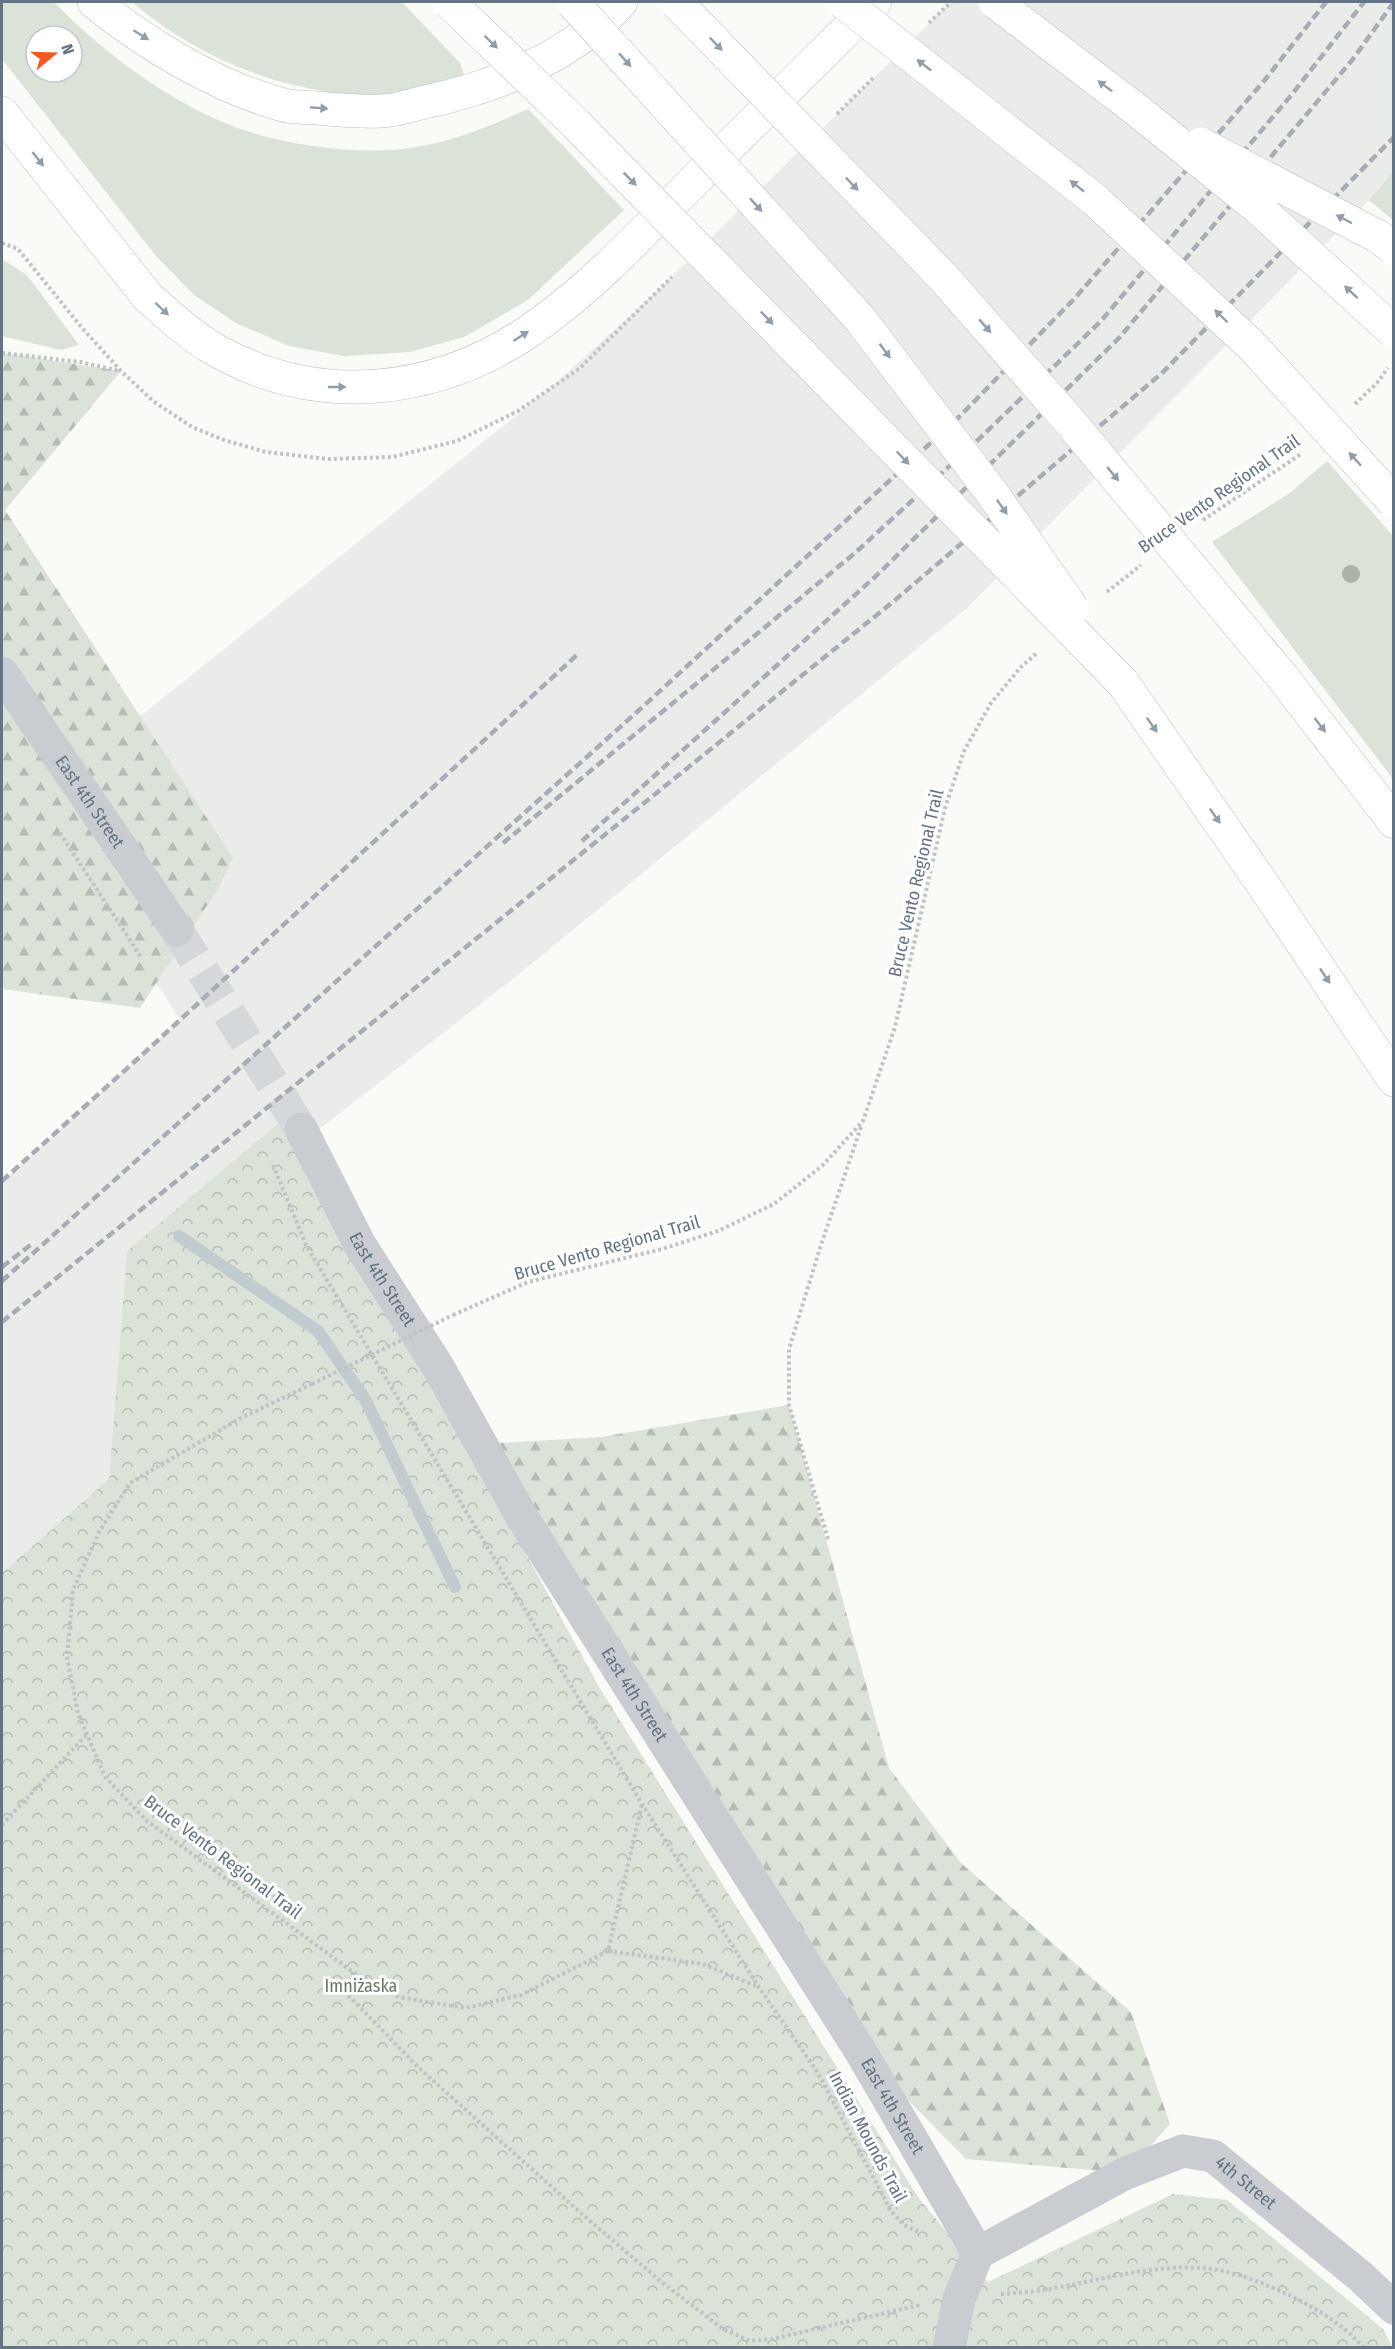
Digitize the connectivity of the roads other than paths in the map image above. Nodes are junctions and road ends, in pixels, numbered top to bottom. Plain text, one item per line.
1 (94, 2) edge
2 (449, 2) edge
3 (572, 2) edge
4 (621, 2) edge
5 (676, 2) edge
6 (843, 2) edge
7 (875, 2) edge
8 (995, 2) edge
9 (1138, 111) junction
10 (2, 113) edge
11 (1394, 249) edge
12 (1394, 332) edge
13 (1394, 502) edge
14 (2, 673) edge
15 (1123, 683) junction
16 (1394, 822) edge
17 (177, 930) tunnel mouth
18 (1394, 1080) edge
19 (301, 1129) tunnel mouth
20 (978, 2253) junction
21 (1394, 2308) edge
22 (949, 2348) edge

1 -> 4 highway
2 -> 15 highway, bridge
3 -> 15 highway, bridge
5 -> 16 highway, bridge
13 -> 6 highway, bridge
10 -> 7 highway
9 -> 8 highway, bridge
11 -> 9 highway, bridge
12 -> 9 highway, bridge
14 - 17 street, East 4th Street
15 -> 18 highway
19 - 20 street, East 4th Street
20 - 21 street, 4th Street
20 - 22 street

